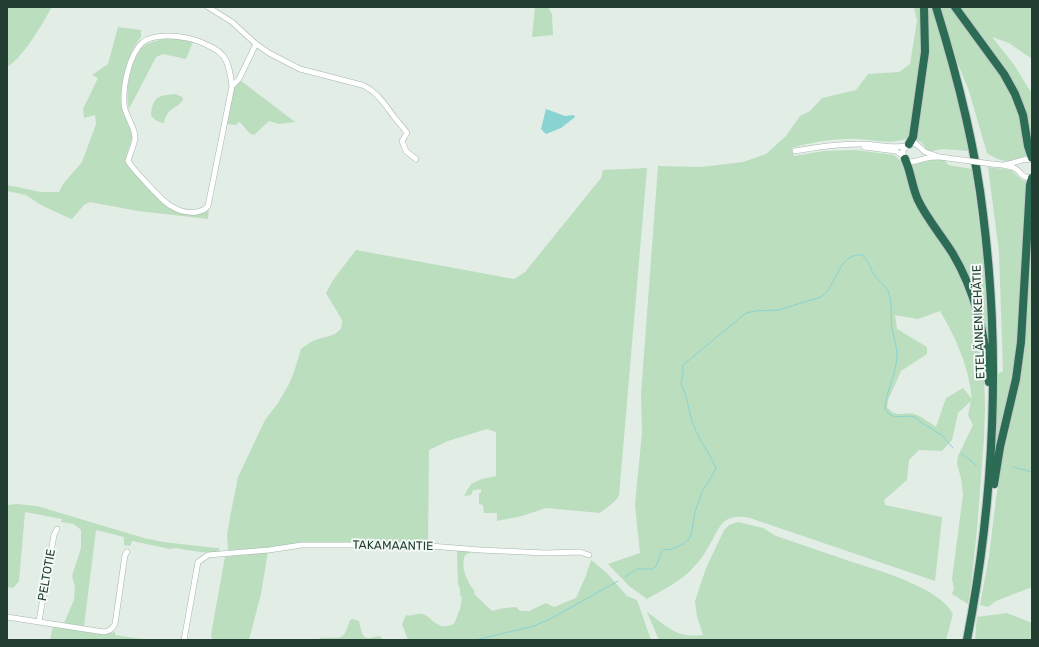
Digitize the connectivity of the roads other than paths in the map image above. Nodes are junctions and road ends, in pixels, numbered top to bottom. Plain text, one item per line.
1 (208, 7) edge
2 (924, 7) edge
3 (936, 7) edge
4 (955, 7) edge
5 (256, 44) junction
6 (232, 86) junction
7 (848, 145) junction
8 (908, 145) junction
9 (795, 151) dead end
10 (940, 157) junction
11 (904, 158) junction
12 (1032, 159) edge
13 (416, 160) dead end
14 (1000, 165) junction
15 (1032, 178) edge
16 (992, 447) junction
17 (57, 529) dead end
18 (982, 548) junction
19 (127, 552) dead end
20 (589, 555) dead end
21 (7, 617) edge
22 (39, 621) junction
23 (184, 640) edge
24 (966, 640) edge

1 - 5 street
2 - 8 highway
3 - 16 highway, ETELÄINEN KEHÄTIE
4 - 12 highway
5 - 6 street
5 - 13 street
6 - 6 street
7 - 8 street
7 - 9 street
7 - 11 street
8 - 10 street
8 - 11 street
10 - 11 street
10 - 14 street, bridge
11 - 16 highway
12 - 14 street
14 - 15 street
15 - 18 highway
16 - 18 highway, ETELÄINEN KEHÄTIE
17 - 22 street, PELTOTIE
18 - 24 highway, ETELÄINEN KEHÄTIE
19 - 22 street
20 - 23 street, TAKAMAANTIE
21 - 22 street

